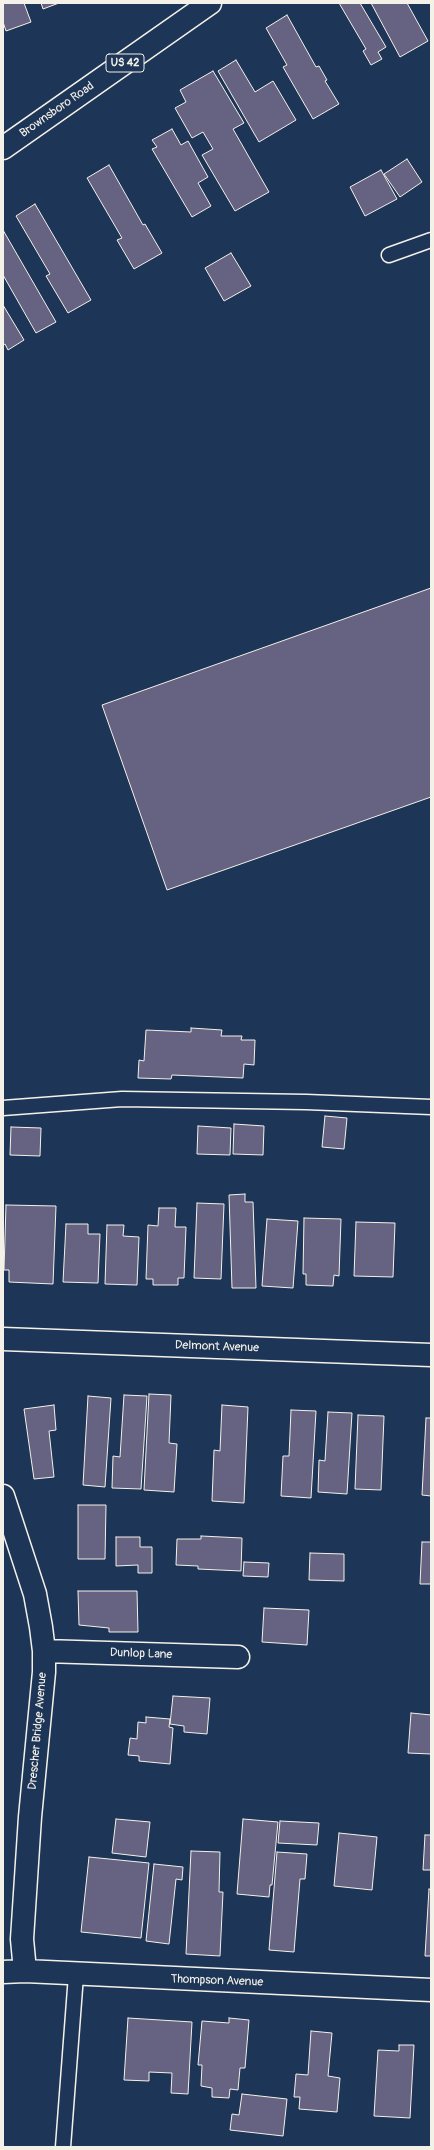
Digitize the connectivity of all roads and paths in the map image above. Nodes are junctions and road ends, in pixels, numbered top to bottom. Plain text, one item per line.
1 (210, 3) edge
2 (3, 148) edge
3 (431, 240) edge
4 (389, 255) dead end
5 (431, 1107) edge
6 (3, 1108) edge
7 (3, 1339) edge
8 (431, 1355) edge
9 (3, 1496) edge
10 (44, 1651) junction
11 (238, 1657) dead end
12 (25, 1971) junction
13 (3, 1972) edge
14 (76, 1975) junction
15 (431, 1990) edge
16 (64, 2147) edge

1 - 2 street, Brownsboro Road / US 42
3 - 4 lane
5 - 6 lane
7 - 8 street, Delmont Avenue
9 - 10 street, Drescher Bridge Avenue
10 - 11 street, Dunlop Lane
10 - 12 street, Drescher Bridge Avenue
12 - 13 street, Thompson Avenue
12 - 14 street, Thompson Avenue
14 - 15 street, Thompson Avenue
14 - 16 lane

